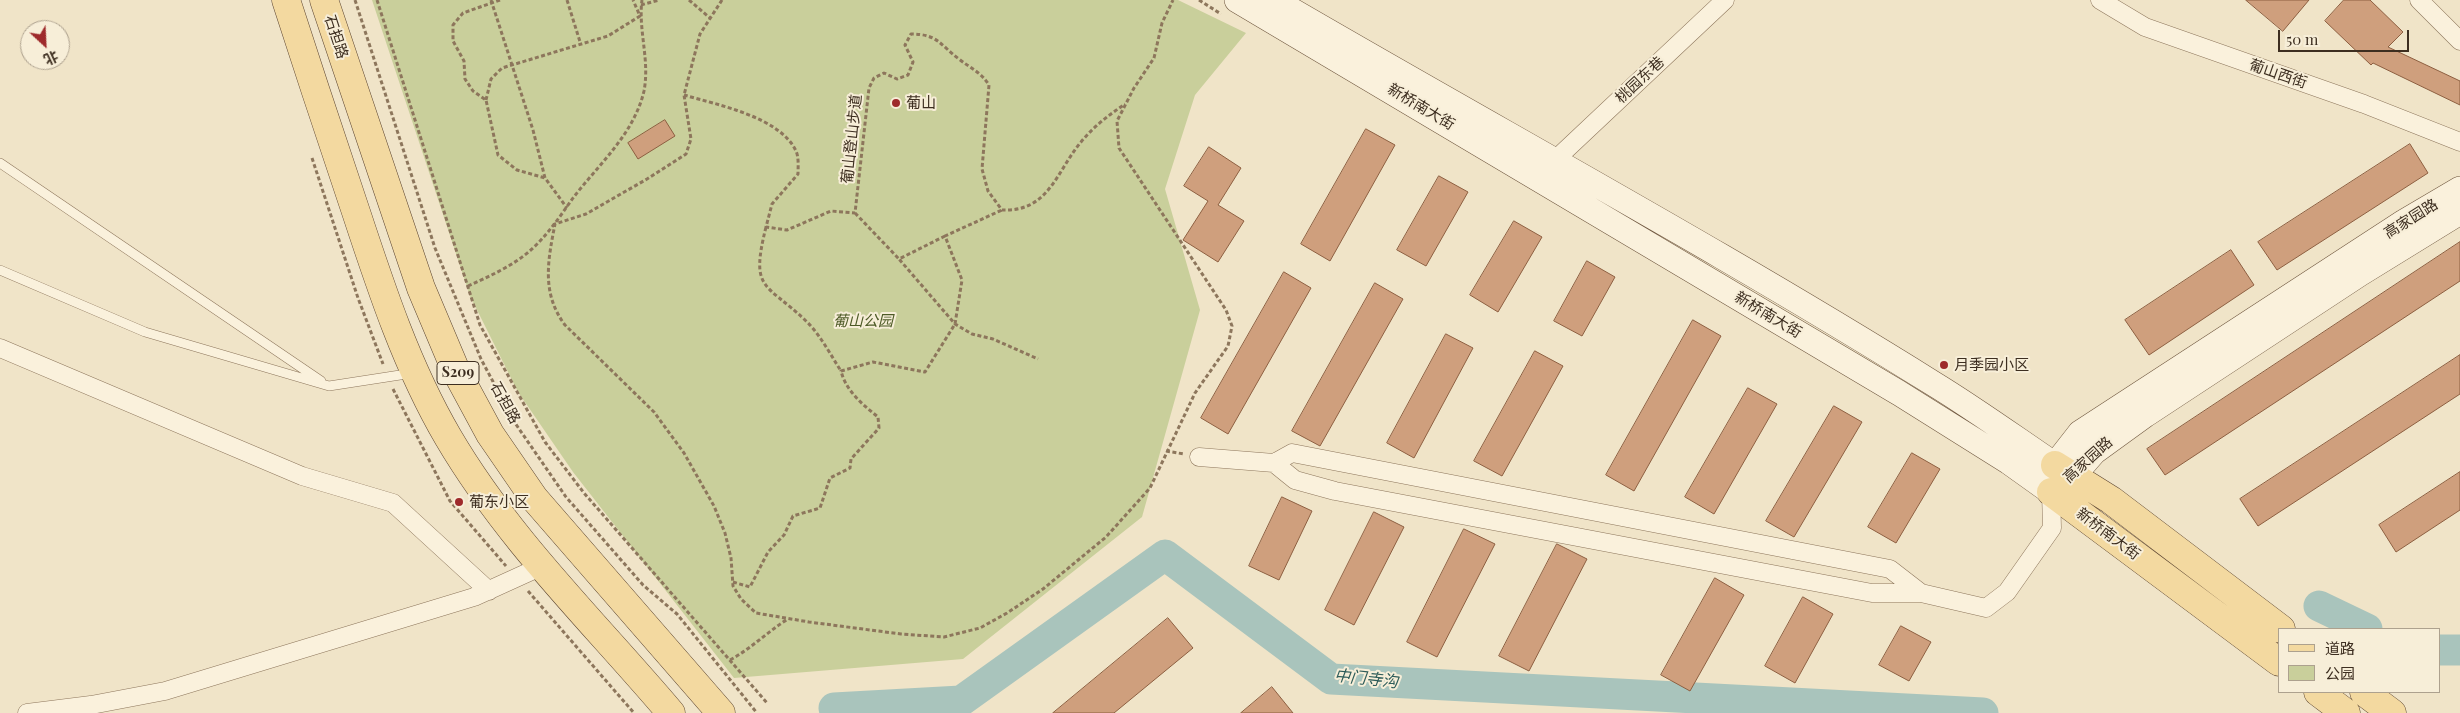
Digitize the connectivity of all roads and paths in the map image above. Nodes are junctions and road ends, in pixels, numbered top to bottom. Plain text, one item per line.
1 (286, 0) edge
2 (324, 0) edge
3 (355, 0) edge
4 (377, 0) edge
5 (500, 0) edge
6 (568, 0) edge
7 (633, 0) edge
8 (642, 0) edge
9 (659, 0) edge
10 (689, 0) edge
11 (722, 0) edge
12 (1173, 0) edge
13 (1237, 0) edge
14 (1274, 0) edge
15 (1725, 0) edge
16 (2100, 0) edge
17 (2419, 0) edge
18 (492, 1) edge
19 (641, 5) junction
20 (640, 16) junction
21 (710, 18) junction
22 (2460, 41) edge
23 (580, 45) junction
24 (512, 64) junction
25 (684, 95) junction
26 (486, 100) junction
27 (1126, 104) junction
28 (2460, 142) edge
29 (1556, 160) junction
30 (0, 163) edge
31 (545, 178) junction
32 (2460, 189) edge
33 (567, 208) junction
34 (1002, 210) junction
35 (2460, 212) edge
36 (855, 213) junction
37 (555, 224) junction
38 (766, 227) junction
39 (945, 236) junction
40 (899, 259) junction
41 (0, 270) edge
42 (468, 286) junction
43 (955, 324) junction
44 (0, 348) edge
45 (1038, 359) dead end
46 (841, 371) junction
47 (415, 372) junction
48 (329, 386) junction
49 (1199, 457) dead end
50 (1274, 463) junction
51 (2060, 478) junction
52 (540, 567) junction
53 (733, 582) junction
54 (489, 591) junction
55 (1921, 593) junction
56 (788, 618) junction
57 (2280, 628) edge
58 (730, 660) junction
59 (2278, 661) edge
60 (2319, 693) edge
61 (2365, 693) edge
62 (768, 704) dead end
63 (27, 713) edge
64 (671, 713) edge
65 (721, 713) edge
66 (757, 713) edge
67 (2346, 713) edge
68 (2392, 713) edge

1 - 47 main road, S209
2 - 65 main road, 石担路 / S209
3 - 66 path, 石担路
4 - 42 path
5 - 18 path
6 - 23 path
7 - 20 path
8 - 19 path
9 - 19 path
10 - 21 path
11 - 21 path
12 - 27 path
13 - 51 main road, 新桥南大街
14 - 29 main road, 新桥南大街
15 - 29 street, 桃园东巷
16 - 28 street, 葡山西街
17 - 22 street
18 - 24 path
18 - 26 path
19 - 20 path
20 - 23 path
20 - 33 path
21 - 25 path
23 - 24 path
24 - 26 path
24 - 31 path
25 - 37 path
25 - 38 path
26 - 31 path
27 - 34 path
27 - 56 path
29 - 51 main road, 新桥南大街
30 - 48 lane
31 - 33 path
32 - 51 main road, 高家园路
33 - 37 path
34 - 36 path, 葡山登山步道
34 - 39 path
35 - 51 main road, 高家园路
36 - 38 path
36 - 40 path
37 - 42 path
37 - 53 path
38 - 46 path
39 - 40 path
39 - 43 path
40 - 43 path
41 - 48 lane
42 - 58 path
43 - 45 path
43 - 46 path
44 - 54 street
46 - 53 path
47 - 48 lane
47 - 52 main road, S209
49 - 50 street
50 - 55 street
50 - 55 street
51 - 55 street
51 - 57 main road, 新桥南大街
51 - 59 main road, 新桥南大街
52 - 54 street
52 - 64 main road, S209
53 - 56 path
54 - 63 street
56 - 58 path
58 - 62 path
60 - 67 main road
61 - 68 main road

